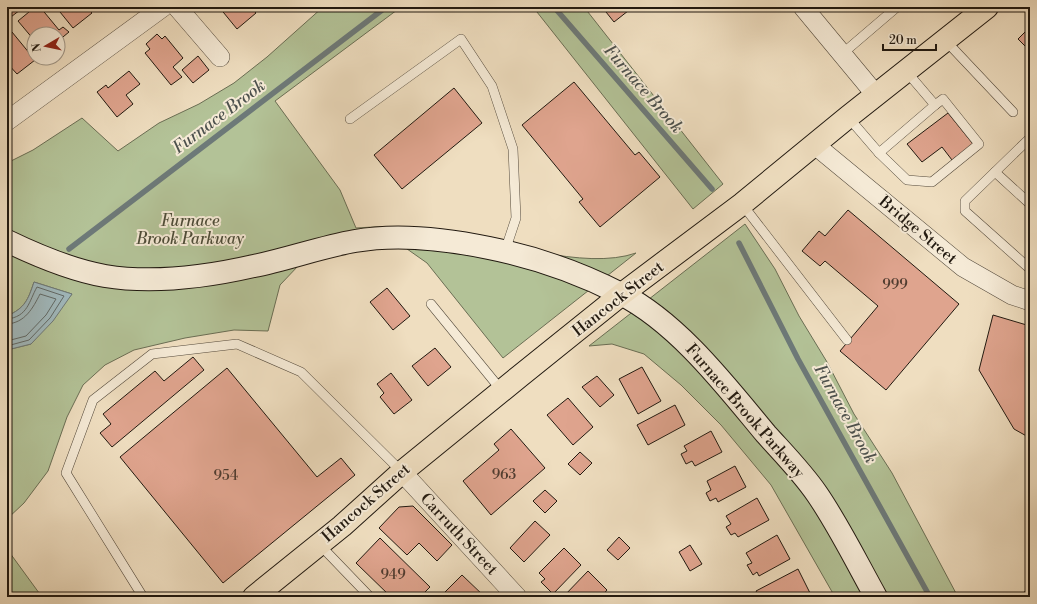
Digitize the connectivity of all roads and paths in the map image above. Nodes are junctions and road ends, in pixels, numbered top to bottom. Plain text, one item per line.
1 (164, 7) edge
2 (177, 7) edge
3 (803, 7) edge
4 (897, 7) edge
5 (987, 7) edge
6 (944, 40) junction
7 (842, 54) junction
8 (220, 57) dead end
9 (906, 71) junction
10 (876, 94) junction
11 (935, 105) junction
12 (1013, 112) dead end
13 (848, 117) junction
14 (350, 119) dead end
15 (7, 121) edge
16 (1030, 138) edge
17 (815, 145) junction
18 (879, 153) junction
19 (995, 172) junction
20 (742, 204) junction
21 (1030, 204) edge
22 (7, 241) edge
23 (505, 251) junction
24 (1030, 269) edge
25 (622, 294) junction
26 (1027, 295) edge
27 (431, 304) dead end
28 (846, 340) dead end
29 (502, 391) junction
30 (402, 472) junction
31 (319, 544) junction
32 (143, 597) edge
33 (254, 597) edge
34 (370, 597) edge
35 (517, 597) edge
36 (876, 597) edge

1 - 15 street
2 - 8 street
3 - 7 street
4 - 7 lane
5 - 6 main road, Hancock Street
6 - 9 main road, Hancock Street
6 - 12 lane
7 - 10 street
9 - 10 main road, Hancock Street
9 - 11 lane
10 - 13 main road, Hancock Street
11 - 18 lane
11 - 18 lane
13 - 17 main road, Hancock Street
13 - 18 lane
14 - 23 lane
16 - 19 lane
17 - 20 main road, Hancock Street
17 - 26 street, Bridge Street
19 - 21 lane
19 - 24 lane
20 - 25 main road, Hancock Street
20 - 28 lane
22 - 23 main road, Furnace Brook Parkway
23 - 25 main road, Furnace Brook Parkway
25 - 29 main road, Hancock Street
25 - 36 main road, Furnace Brook Parkway
27 - 29 lane
29 - 30 main road, Hancock Street
30 - 31 main road, Hancock Street
30 - 32 lane
30 - 35 street, Carruth Street
31 - 33 main road, Hancock Street
31 - 34 lane

